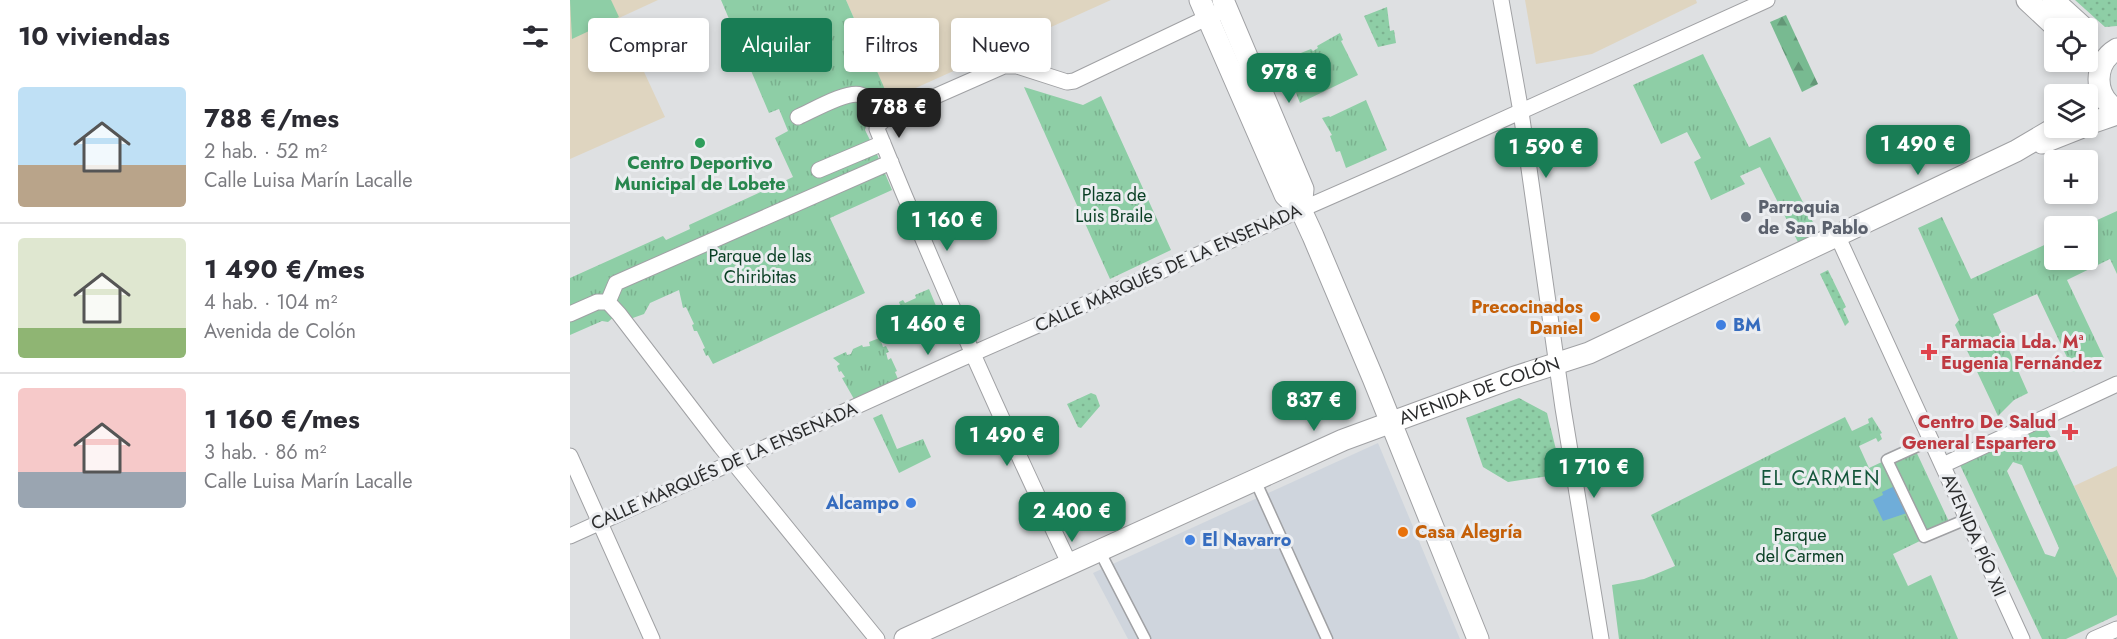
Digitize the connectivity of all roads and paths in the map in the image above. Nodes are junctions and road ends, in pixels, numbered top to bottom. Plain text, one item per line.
1 (1501, 0) edge
2 (1767, 0) edge
3 (2027, 0) edge
4 (2053, 0) edge
5 (1225, 4) edge
6 (1204, 9) edge
7 (2046, 18) edge
8 (2073, 18) edge
9 (2098, 40) edge
10 (2117, 48) edge
11 (2096, 72) edge
12 (2099, 81) junction
13 (2098, 84) edge
14 (1521, 112) junction
15 (2117, 112) edge
16 (798, 117) dead end
17 (2098, 120) edge
18 (880, 131) junction
19 (2044, 135) edge
20 (2056, 138) edge
21 (2016, 152) junction
22 (891, 162) junction
23 (819, 170) dead end
24 (1301, 210) junction
25 (1837, 235) junction
26 (608, 302) junction
27 (570, 314) edge
28 (973, 354) junction
29 (1557, 363) junction
30 (2117, 372) edge
31 (2117, 384) edge
32 (1390, 422) junction
33 (1931, 440) junction
34 (1954, 451) dead end
35 (570, 456) edge
36 (733, 462) junction
37 (1945, 471) junction
38 (1255, 480) junction
39 (1967, 519) junction
40 (600, 522) junction
41 (570, 536) edge
42 (1100, 552) junction
43 (1070, 565) junction
44 (2117, 629) edge
45 (652, 639) edge
46 (878, 639) edge
47 (905, 639) edge
48 (1145, 639) edge
49 (1327, 639) edge
50 (1478, 639) edge
51 (1601, 639) edge
52 (2022, 639) edge
53 (2094, 639) edge

1 - 14 street
2 - 14 street, CALLE MARQUÉS DE LA ENSENADA
3 - 7 main road
4 - 8 main road
5 - 6 street
5 - 24 main road
6 - 18 street
6 - 24 main road
9 - 10 main road
10 - 12 main road
11 - 12 main road
12 - 13 main road
12 - 15 main road
14 - 24 street, CALLE MARQUÉS DE LA ENSENADA
14 - 29 street
15 - 17 main road
16 - 18 street
18 - 22 street
18 - 23 street
19 - 21 main road, AVENIDA DE COLÓN
20 - 21 main road, AVENIDA DE COLÓN
21 - 25 main road, AVENIDA DE COLÓN
22 - 26 street
22 - 28 street
24 - 28 street, CALLE MARQUÉS DE LA ENSENADA
24 - 32 main road
25 - 29 main road, AVENIDA DE COLÓN
25 - 33 street, AVENIDA PÍO XII
26 - 27 street
26 - 36 street
28 - 36 street, CALLE MARQUÉS DE LA ENSENADA
28 - 43 street
29 - 32 main road, AVENIDA DE COLÓN
29 - 51 street
30 - 34 street
31 - 37 street
32 - 38 main road, AVENIDA DE COLÓN
32 - 50 main road
33 - 37 street, AVENIDA PÍO XII
33 - 39 street
35 - 40 street
36 - 40 street, CALLE MARQUÉS DE LA ENSENADA
36 - 46 street
37 - 39 street, AVENIDA PÍO XII
38 - 42 main road, AVENIDA DE COLÓN
38 - 49 street
39 - 52 street, AVENIDA PÍO XII
40 - 41 street, CALLE MARQUÉS DE LA ENSENADA
40 - 45 street
42 - 43 main road, AVENIDA DE COLÓN
42 - 48 street
43 - 47 main road, AVENIDA DE COLÓN
44 - 53 street

